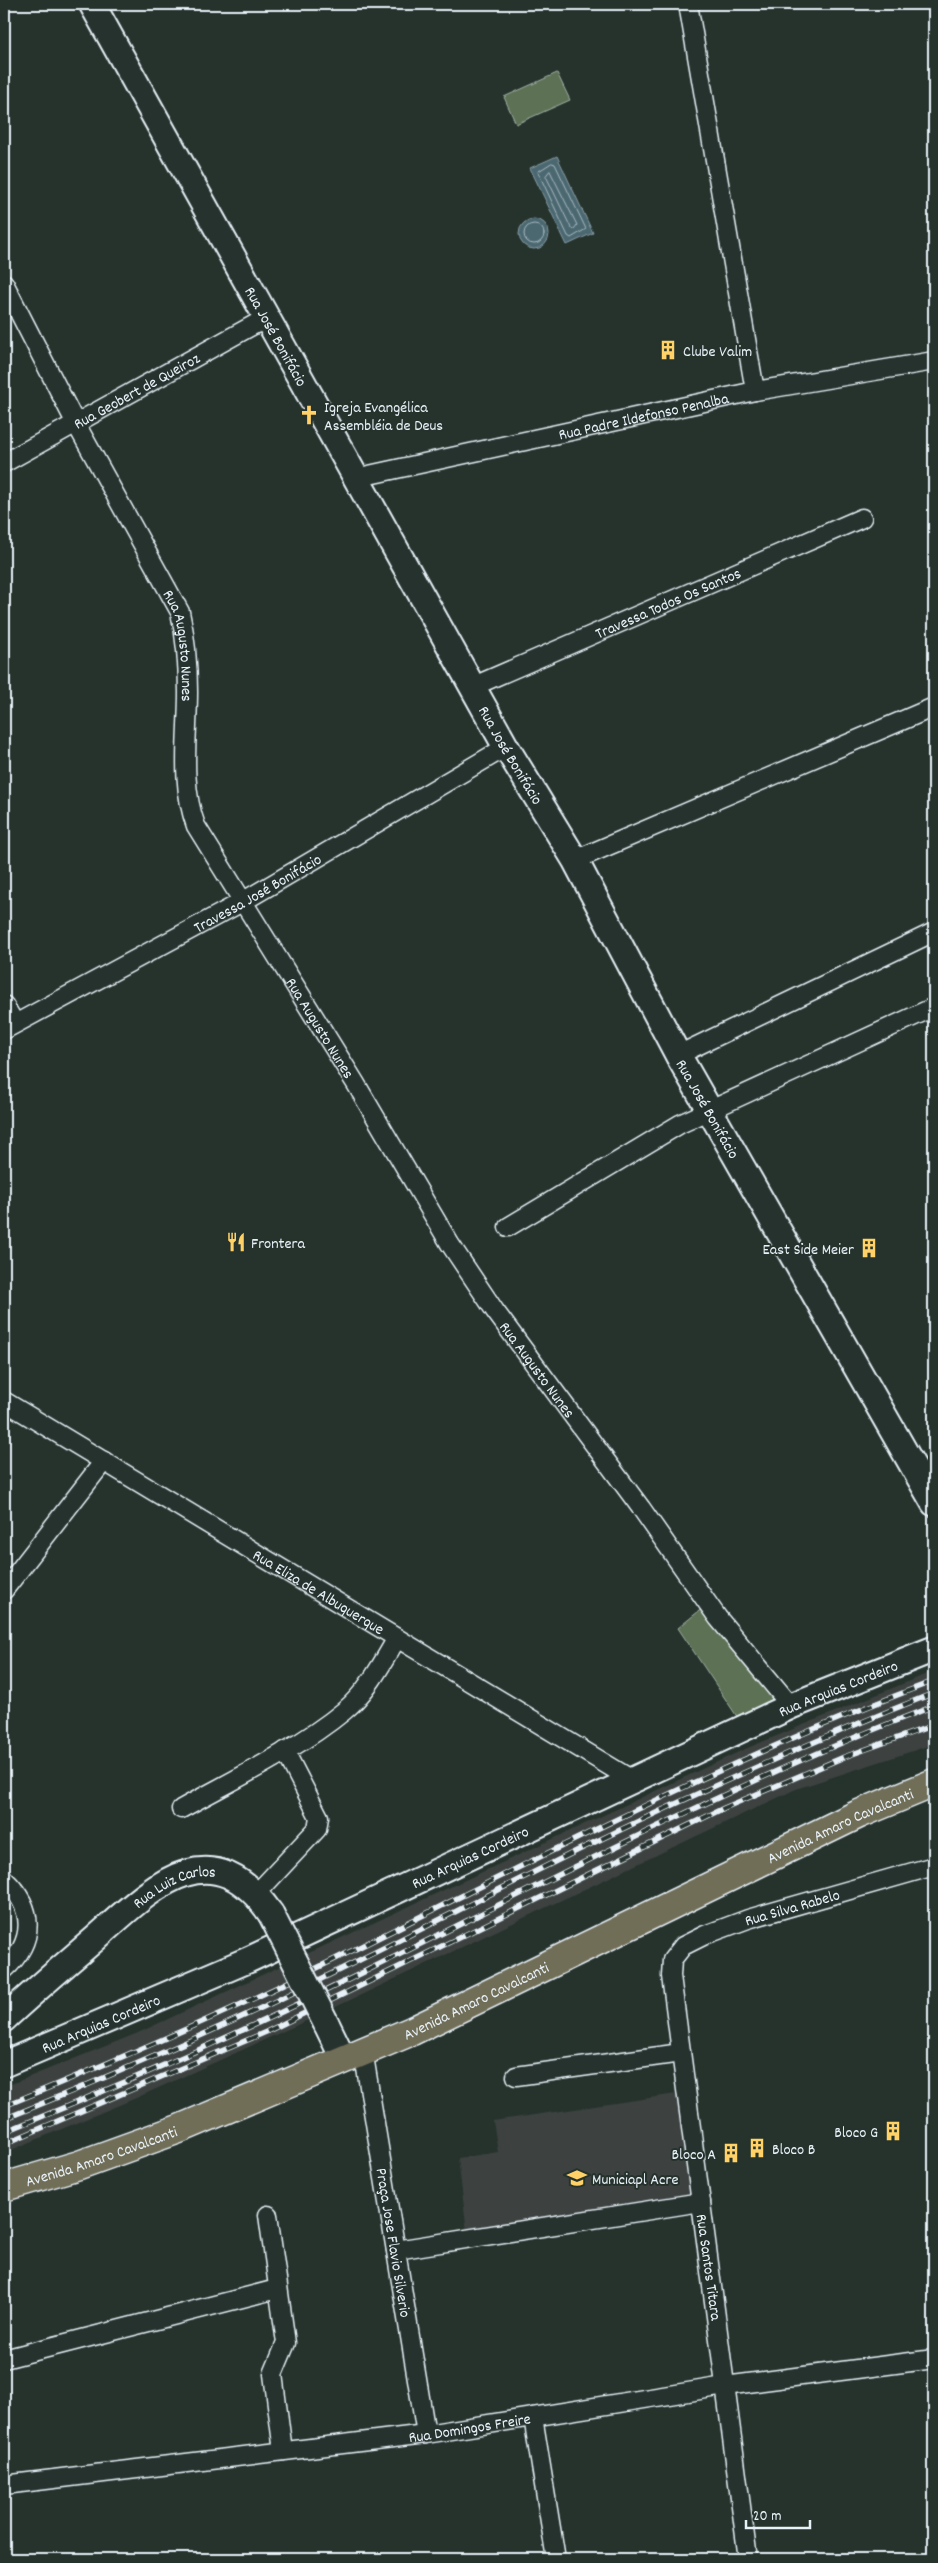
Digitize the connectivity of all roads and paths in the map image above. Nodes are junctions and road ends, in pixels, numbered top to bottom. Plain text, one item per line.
1 (92, 4) edge
2 (688, 4) edge
3 (4, 283) edge
4 (268, 317) junction
5 (934, 361) edge
6 (755, 392) junction
7 (75, 422) junction
8 (4, 463) edge
9 (355, 478) junction
10 (862, 518) dead end
11 (474, 686) junction
12 (934, 707) edge
13 (506, 747) junction
14 (575, 860) junction
15 (242, 902) junction
16 (934, 932) edge
17 (4, 1005) edge
18 (934, 1007) edge
19 (10, 1027) edge
20 (678, 1055) junction
21 (709, 1110) junction
22 (508, 1227) dead end
23 (4, 1401) edge
24 (104, 1461) junction
25 (934, 1503) edge
26 (4, 1590) edge
27 (397, 1638) junction
28 (934, 1649) edge
29 (791, 1706) junction
30 (285, 1751) junction
31 (634, 1781) junction
32 (934, 1783) edge
33 (181, 1809) dead end
34 (934, 1866) edge
35 (4, 1879) edge
36 (256, 1893) junction
37 (4, 1970) edge
38 (671, 1976) joint
39 (4, 2018) edge
40 (72, 2036) junction
41 (4, 2050) edge
42 (681, 2052) junction
43 (353, 2054) junction
44 (4, 2064) edge
45 (516, 2076) dead end
46 (4, 2187) edge
47 (701, 2202) junction
48 (268, 2215) dead end
49 (396, 2250) junction
50 (278, 2289) junction
51 (4, 2359) edge
52 (934, 2359) edge
53 (725, 2386) junction
54 (533, 2417) junction
55 (426, 2434) junction
56 (282, 2451) junction
57 (4, 2485) edge
58 (556, 2559) edge
59 (748, 2559) edge

1 - 4 street, Rua José Bonifácio
2 - 6 street
3 - 7 street, Rua Augusto Nunes
4 - 7 street, Rua Geobert de Queiroz
4 - 9 street, Rua José Bonifácio
5 - 6 street, Rua Padre Ildefonso Penalba
6 - 9 street, Rua Padre Ildefonso Penalba
7 - 8 street, Rua Geobert de Queiroz
7 - 15 street, Rua Augusto Nunes
9 - 11 street, Rua José Bonifácio
10 - 11 street, Travessa Todos Os Santos
11 - 13 street, Rua José Bonifácio
12 - 14 street
13 - 14 street, Rua José Bonifácio
13 - 15 street, Travessa José Bonifácio
14 - 20 street, Rua José Bonifácio
15 - 19 street, Travessa José Bonifácio
15 - 29 street, Rua Augusto Nunes
16 - 20 street
17 - 19 street
18 - 21 street
20 - 21 street, Rua José Bonifácio
21 - 22 street
21 - 25 street, Rua José Bonifácio
23 - 24 street, Rua Eliza de Albuquerque
24 - 26 street
24 - 27 street, Rua Eliza de Albuquerque
27 - 30 street
27 - 31 street, Rua Eliza de Albuquerque
28 - 29 street, Rua Arquias Cordeiro
29 - 31 street, Rua Arquias Cordeiro
30 - 33 street
30 - 36 street
31 - 40 street, Rua Arquias Cordeiro
32 - 43 main road, Avenida Amaro Cavalcanti
34 - 38 street, Rua Silva Rabelo
35 - 37 street
36 - 39 street, Rua Luiz Carlos
36 - 43 street, Rua Luiz Carlos, bridge
38 - 42 street, Rua Santos Titara
40 - 41 street
40 - 44 street, Rua Arquias Cordeiro
42 - 45 street
42 - 47 street, Rua Santos Titara
43 - 46 main road, Avenida Amaro Cavalcanti
43 - 49 street, Praça Jose Flavio Silverio
47 - 49 street
47 - 53 street, Rua Santos Titara
48 - 50 street
49 - 55 street, Praça Jose Flavio Silverio
50 - 51 street
50 - 56 street
52 - 53 street, Rua Domingos Freire
53 - 54 street, Rua Domingos Freire
53 - 59 street, Rua Santos Titara
54 - 55 street, Rua Domingos Freire
54 - 58 street
55 - 56 street, Rua Domingos Freire
56 - 57 street, Rua Domingos Freire

